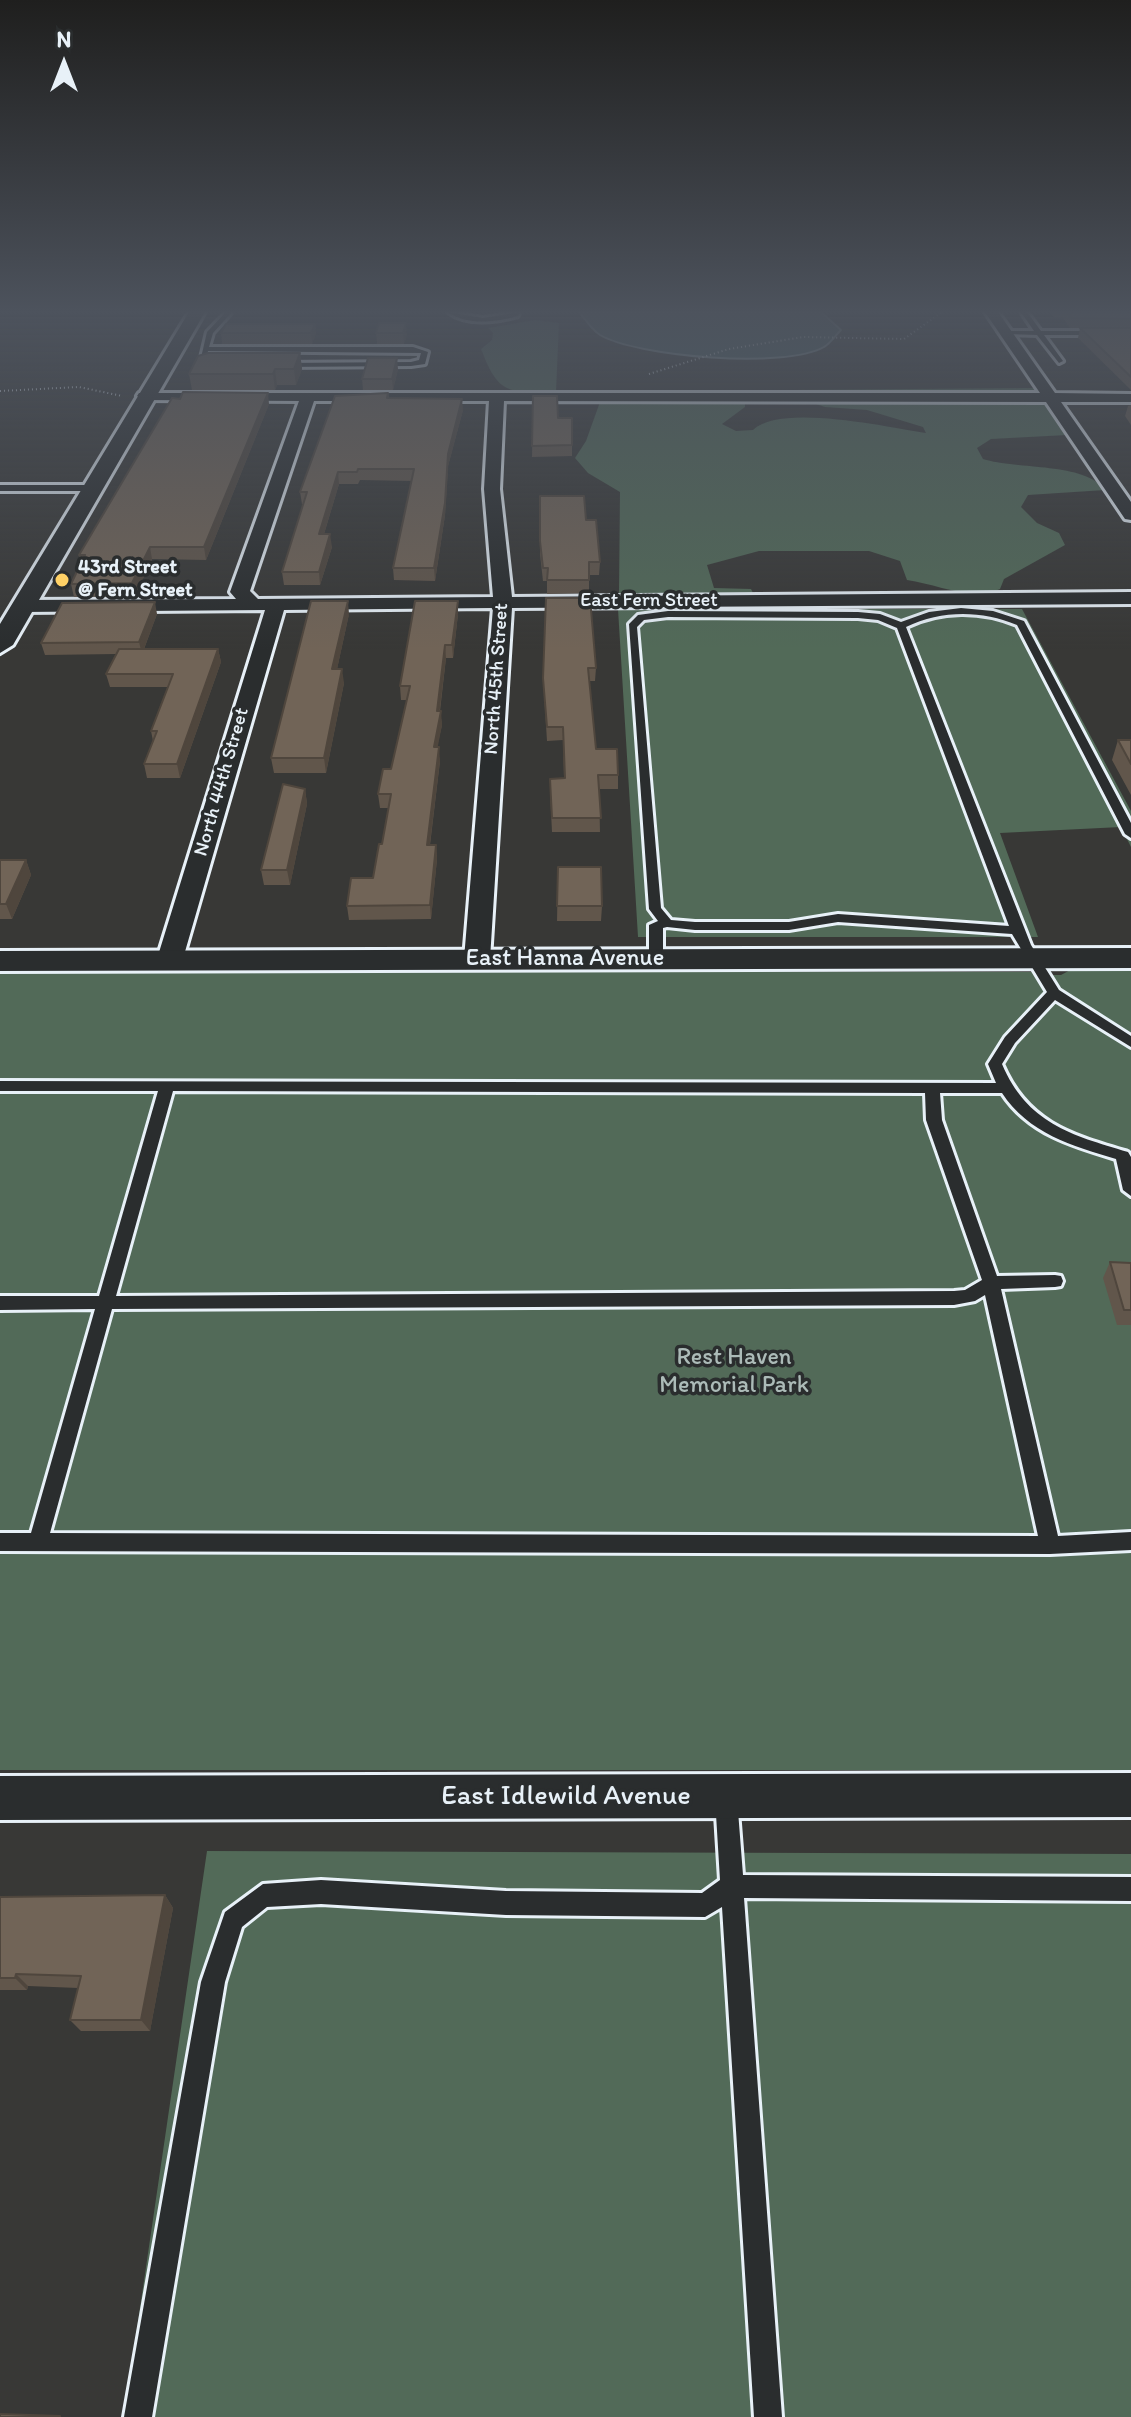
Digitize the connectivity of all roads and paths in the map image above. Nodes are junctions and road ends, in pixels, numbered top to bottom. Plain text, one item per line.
1 (123, 425) edge
2 (298, 425) edge
3 (496, 425) edge
4 (1068, 425) edge
5 (0, 488) edge
6 (91, 488) junction
7 (1131, 515) edge
8 (1131, 598) edge
9 (503, 602) junction
10 (264, 604) junction
11 (22, 606) junction
12 (901, 626) junction
13 (0, 645) edge
14 (1131, 834) edge
15 (667, 923) junction
16 (1017, 930) junction
17 (656, 958) junction
18 (1035, 958) junction
19 (1131, 958) edge
20 (477, 959) junction
21 (0, 961) edge
22 (169, 962) junction
23 (1054, 993) junction
24 (1131, 1042) edge
25 (0, 1086) edge
26 (167, 1086) junction
27 (932, 1088) junction
28 (1003, 1088) junction
29 (1127, 1155) edge
30 (1131, 1190) edge
31 (1055, 1281) dead end
32 (991, 1283) junction
33 (104, 1302) junction
34 (0, 1303) edge
35 (1131, 1541) edge
36 (0, 1542) edge
37 (38, 1542) junction
38 (1050, 1545) junction
39 (1131, 1795) edge
40 (726, 1796) junction
41 (0, 1798) edge
42 (732, 1886) junction
43 (1131, 1889) edge
44 (138, 2417) edge
45 (768, 2417) edge

1 - 6 street
2 - 10 street, North 44th Street
3 - 9 street, North 45th Street
4 - 7 street
5 - 6 lane
6 - 11 street
8 - 9 street, East Fern Street
9 - 10 street, East Fern Street
9 - 20 street, North 45th Street
10 - 11 street, East Fern Street
10 - 22 street, North 44th Street
11 - 13 street
12 - 14 lane
12 - 15 lane
12 - 16 lane
15 - 16 lane
15 - 17 lane
16 - 18 lane
17 - 18 street, East Hanna Avenue
17 - 20 street, East Hanna Avenue
18 - 19 street, East Hanna Avenue
18 - 23 lane
20 - 22 street, East Hanna Avenue
21 - 22 street, East Hanna Avenue
23 - 24 lane
23 - 28 lane
25 - 26 lane
26 - 27 lane
26 - 33 lane
27 - 28 lane
27 - 32 lane
28 - 29 lane
29 - 30 lane
31 - 32 lane
32 - 33 lane
32 - 38 lane
33 - 34 lane
33 - 37 lane
35 - 38 lane
36 - 37 lane
37 - 38 lane
39 - 40 street, East Idlewild Avenue
40 - 41 street, East Idlewild Avenue
40 - 42 lane
42 - 43 lane
42 - 44 lane
42 - 45 lane

